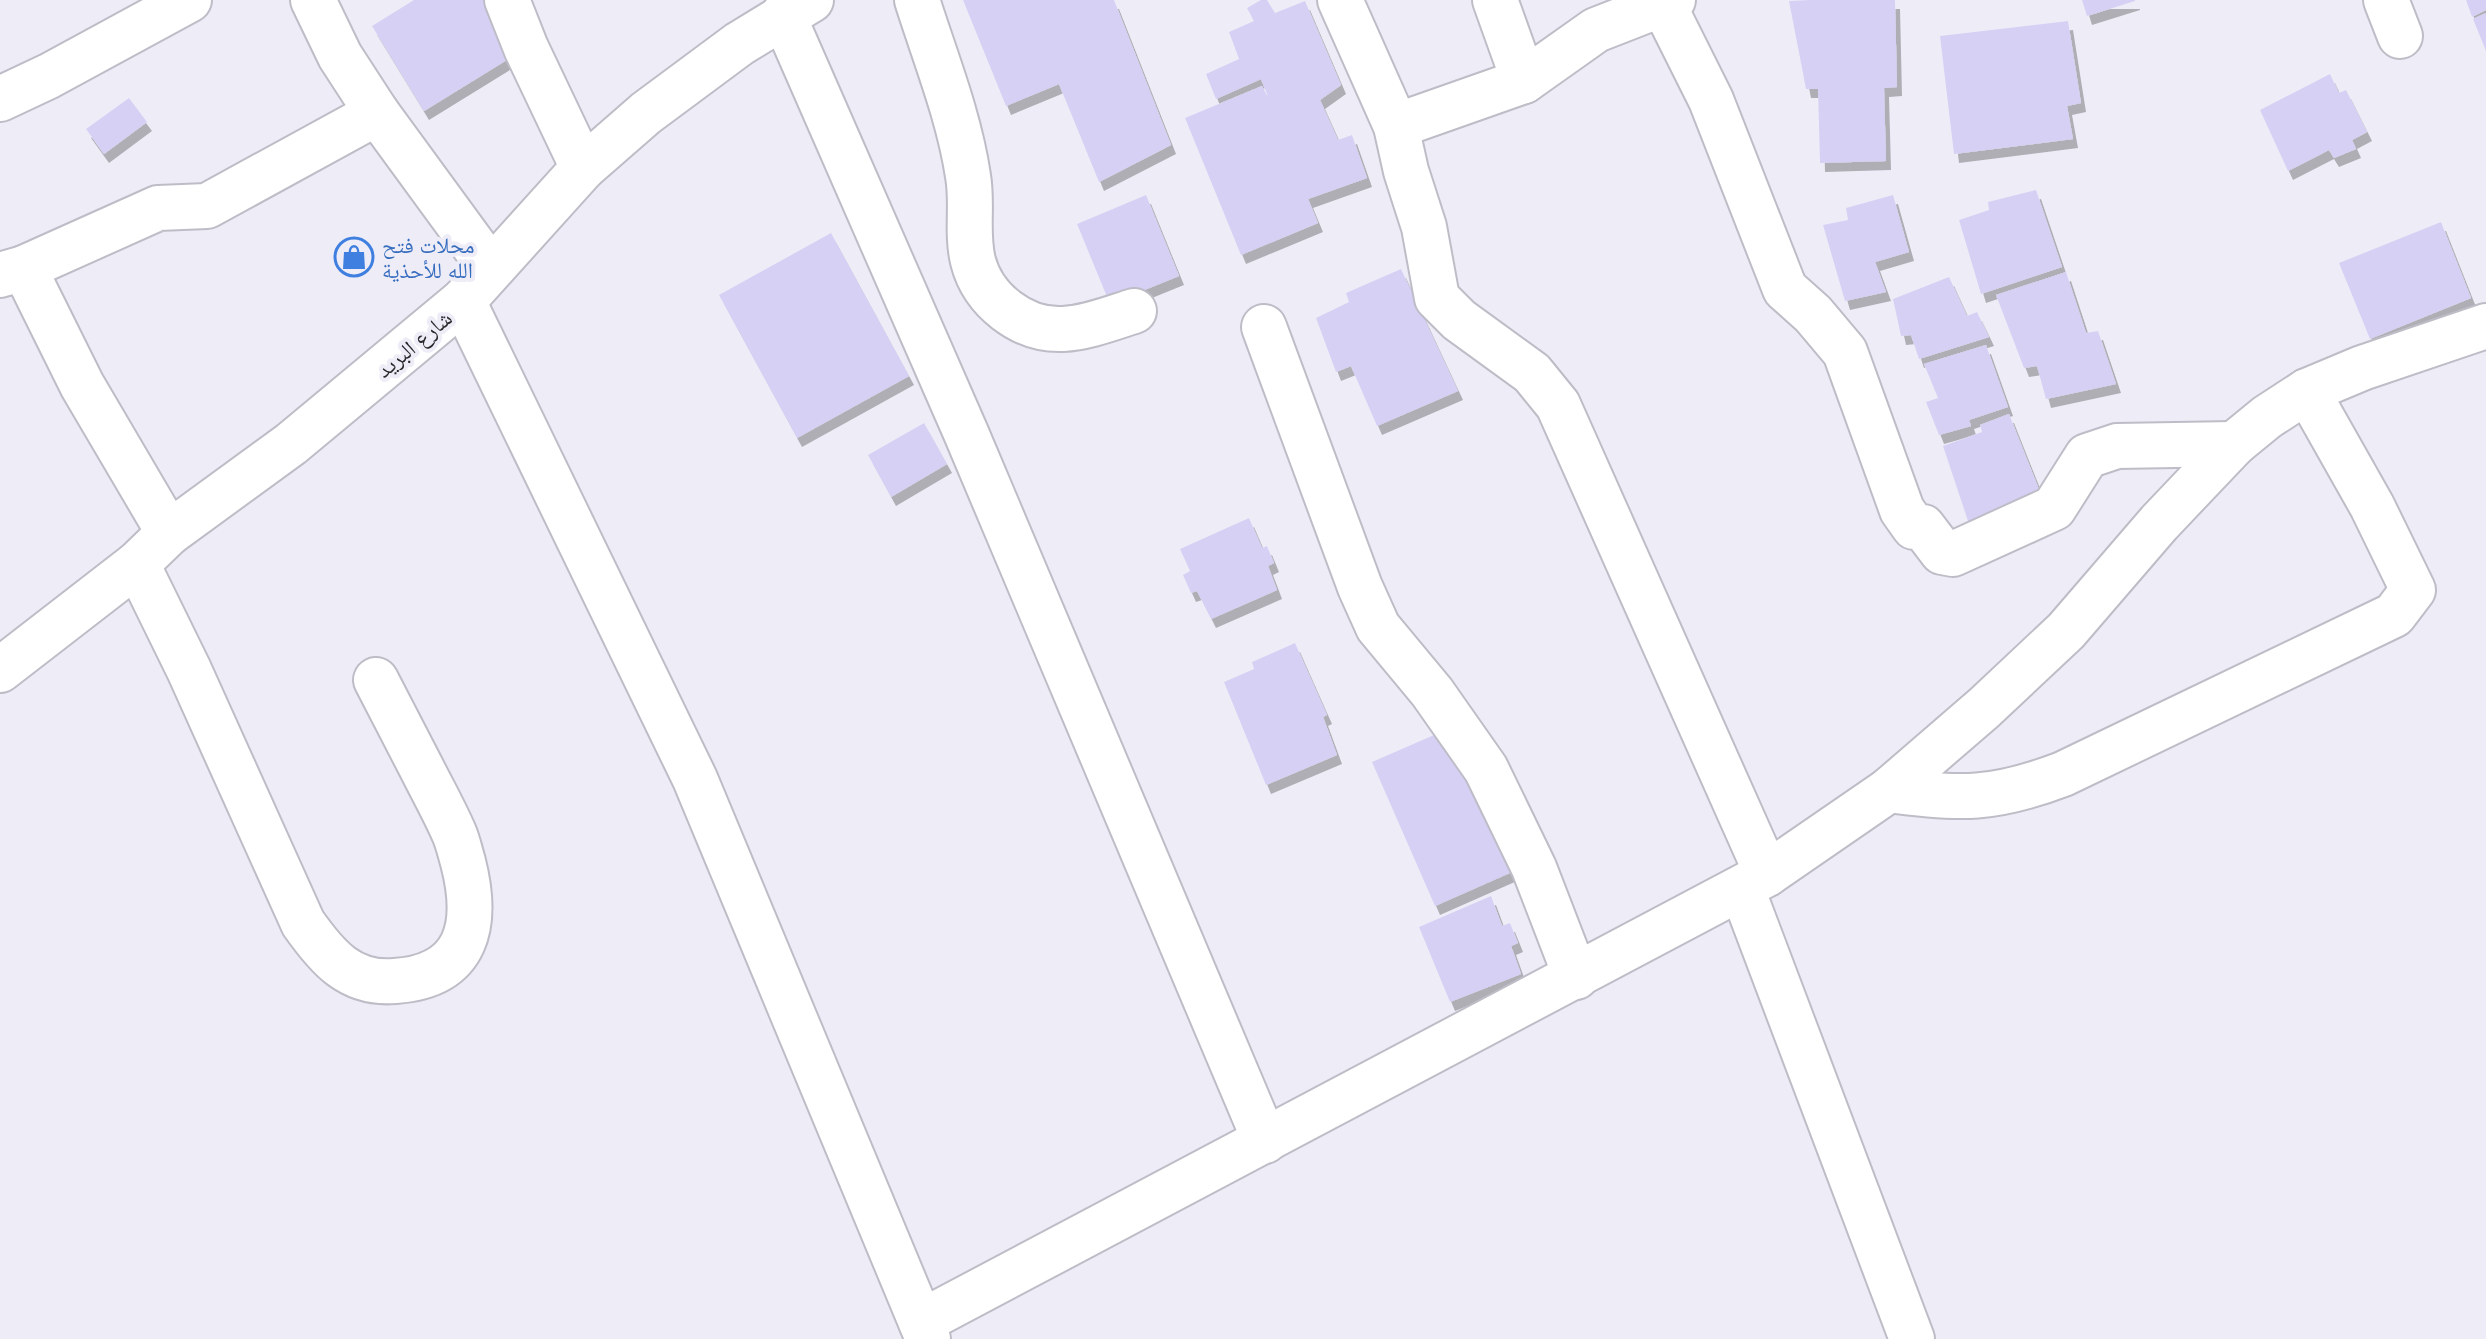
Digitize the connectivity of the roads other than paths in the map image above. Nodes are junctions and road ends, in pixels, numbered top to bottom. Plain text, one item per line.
1 (189, 0) edge
2 (313, 0) edge
3 (507, 0) edge
4 (917, 0) edge
5 (1340, 0) edge
6 (1495, 0) edge
7 (1668, 2) edge
8 (797, 7) edge
9 (1524, 81) junction
10 (0, 99) edge
11 (377, 113) junction
12 (1396, 126) junction
13 (583, 168) junction
14 (12, 272) edge
15 (477, 285) junction
16 (1134, 311) dead end
17 (2486, 326) edge
18 (1264, 327) dead end
19 (2307, 391) junction
20 (2234, 444) junction
21 (169, 533) junction
22 (137, 564) junction
23 (0, 670) edge
24 (376, 680) dead end
25 (1889, 790) junction
26 (1754, 882) junction
27 (1576, 977) junction
28 (1265, 1141) junction
29 (925, 1330) edge
30 (1912, 1339) edge

1 - 10 street
2 - 11 street
3 - 13 street
4 - 16 street
5 - 12 street
6 - 9 street
7 - 9 street
7 - 20 street
8 - 13 street, شارع البريد
8 - 28 street
9 - 12 street
11 - 14 street
11 - 15 street
12 - 26 street
13 - 15 street, شارع البريد
14 - 21 street
15 - 21 street, شارع البريد
15 - 29 street
17 - 19 street
18 - 27 street
19 - 20 street
19 - 25 street
20 - 25 street
21 - 22 street, شارع البريد
22 - 23 street, شارع البريد
22 - 24 street
25 - 26 street
26 - 27 street
26 - 30 street
27 - 28 street
28 - 29 street

